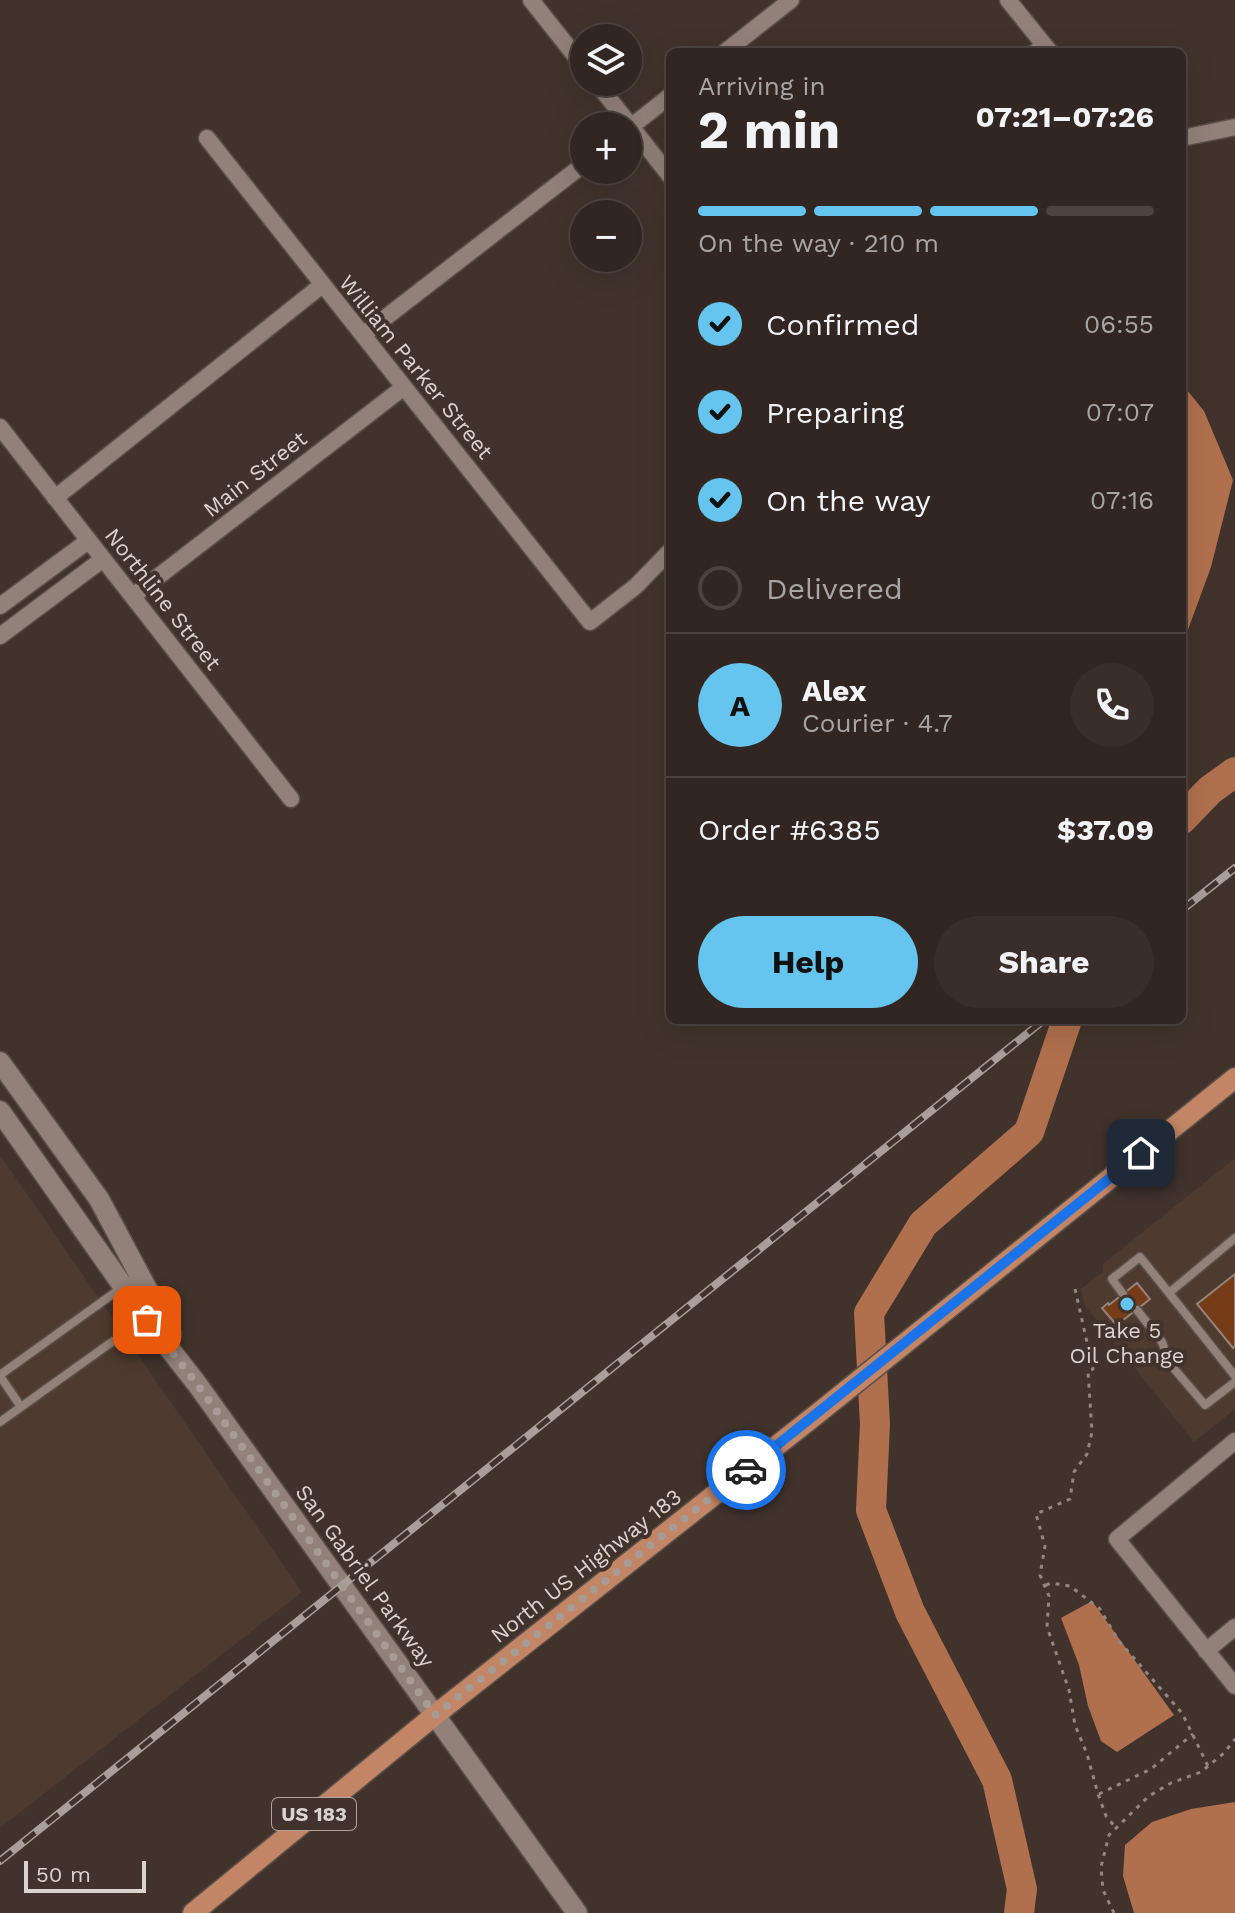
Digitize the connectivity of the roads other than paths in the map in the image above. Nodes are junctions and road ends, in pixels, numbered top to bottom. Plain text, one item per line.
1 (531, 0) edge
2 (791, 0) edge
3 (1008, 0) edge
4 (730, 48) edge
5 (1039, 48) edge
6 (570, 49) edge
7 (666, 99) edge
8 (642, 118) edge
9 (1235, 127) edge
10 (1186, 137) edge
11 (207, 138) dead end
12 (642, 142) edge
13 (666, 171) edge
14 (570, 175) edge
15 (322, 285) junction
16 (363, 335) junction
17 (404, 387) junction
18 (0, 427) edge
19 (55, 498) junction
20 (88, 541) junction
21 (666, 555) edge
22 (103, 559) junction
23 (133, 596) junction
24 (0, 606) edge
25 (0, 636) edge
26 (291, 799) dead end
27 (0, 1062) edge
28 (1235, 1078) edge
29 (0, 1111) edge
30 (1235, 1238) edge
31 (124, 1286) junction
32 (1169, 1293) junction
33 (1123, 1294) dead end
34 (1137, 1310) dead end
35 (147, 1320) junction
36 (0, 1376) edge
37 (1235, 1379) edge
38 (197, 1384) junction
39 (21, 1407) junction
40 (0, 1422) edge
41 (1235, 1441) edge
42 (1235, 1627) edge
43 (1206, 1651) junction
44 (1235, 1686) edge
45 (435, 1715) junction
46 (193, 1913) edge
47 (577, 1913) edge

1 - 6 street
2 - 4 street
3 - 5 street
7 - 8 street
9 - 10 street
11 - 15 street, William Parker Street
12 - 13 street
14 - 16 street
15 - 16 street, William Parker Street
15 - 19 street
16 - 17 street, William Parker Street
17 - 21 street, William Parker Street
17 - 23 street, Main Street
18 - 19 street, Northline Street
19 - 20 street, Northline Street
20 - 22 street, Northline Street
20 - 24 street
22 - 23 street, Northline Street
22 - 25 street
23 - 26 street, Northline Street
27 - 38 street, San Gabriel Parkway
28 - 45 main road, North US Highway 183 / US 183
29 - 31 street, San Gabriel Parkway
30 - 32 lane
31 - 35 street, San Gabriel Parkway
31 - 36 lane
32 - 33 lane
32 - 37 lane
34 - 37 lane
35 - 38 street, San Gabriel Parkway
35 - 39 lane
36 - 39 lane
38 - 45 street, San Gabriel Parkway
39 - 40 lane
41 - 43 street
42 - 43 street
43 - 44 street
45 - 46 main road, North US Highway 183 / US 183
45 - 47 street, San Gabriel Parkway

